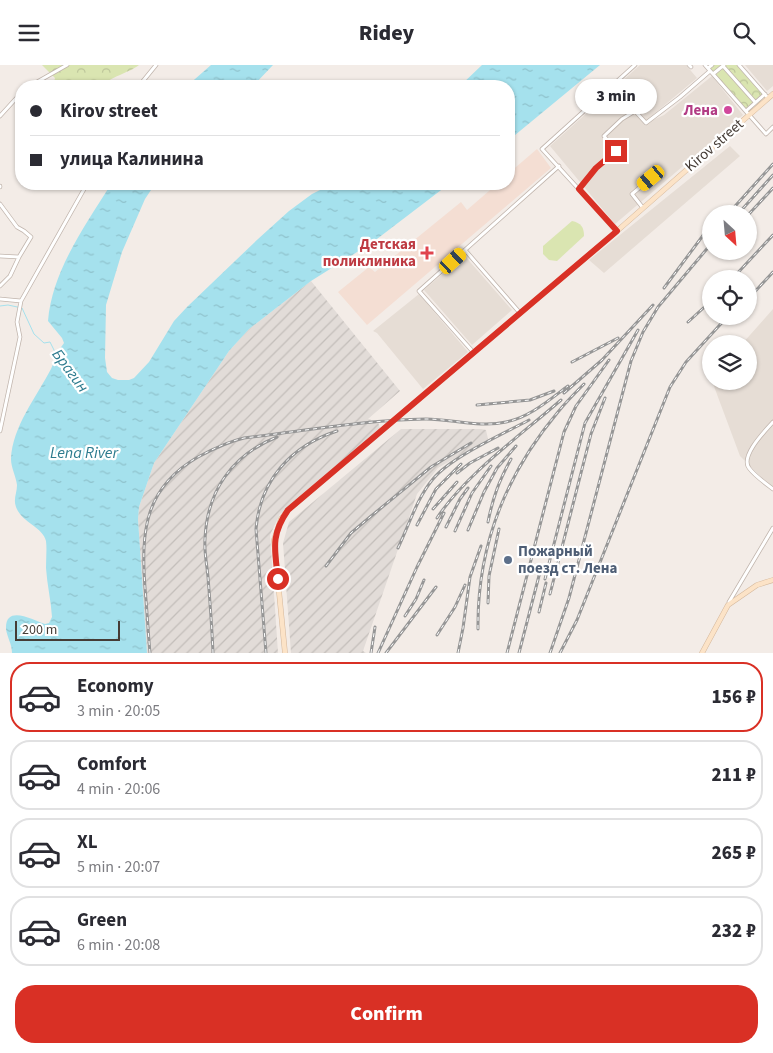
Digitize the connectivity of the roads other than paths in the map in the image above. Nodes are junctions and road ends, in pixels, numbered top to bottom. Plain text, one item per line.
1 (67, 65) edge
2 (148, 65) edge
3 (156, 65) edge
4 (635, 65) edge
5 (712, 65) edge
6 (717, 65) edge
7 (724, 65) edge
8 (739, 65) edge
9 (151, 69) junction
10 (709, 69) edge
11 (41, 80) edge
12 (143, 80) edge
13 (773, 93) edge
14 (767, 96) junction
15 (15, 100) edge
16 (755, 103) junction
17 (747, 113) junction
18 (0, 116) edge
19 (773, 127) edge
20 (559, 166) junction
21 (651, 178) dead end
22 (579, 189) junction
23 (84, 190) edge
24 (0, 204) edge
25 (643, 208) junction
26 (617, 231) junction
27 (465, 250) junction
28 (0, 256) edge
29 (19, 257) junction
30 (0, 286) edge
31 (0, 299) edge
32 (21, 302) junction
33 (520, 313) junction
34 (474, 353) junction
35 (773, 421) edge
36 (0, 431) edge
37 (773, 489) edge
38 (773, 528) edge
39 (773, 580) edge
40 (728, 605) junction
41 (284, 653) edge
42 (702, 653) edge

1 - 11 street
2 - 9 street
3 - 9 street
4 - 20 street
5 - 10 street
6 - 7 street
7 - 10 street
7 - 16 street
8 - 14 street
9 - 12 street
10 - 17 street
10 - 22 street
13 - 14 main road, Kirov street
14 - 16 street
14 - 17 main road, Kirov street
15 - 18 street
16 - 17 street
17 - 19 street
17 - 25 main road, Kirov street
20 - 22 street
20 - 27 street
21 - 25 street
22 - 26 street
23 - 32 street
24 - 29 street
25 - 26 main road, Kirov street
26 - 33 main road, Kirov street
27 - 33 street
27 - 34 street
28 - 29 street
29 - 30 street
31 - 32 street
32 - 36 street
33 - 34 main road, Kirov street
34 - 41 main road, Kirov street
35 - 37 street
38 - 40 street
39 - 40 main road
40 - 42 main road

